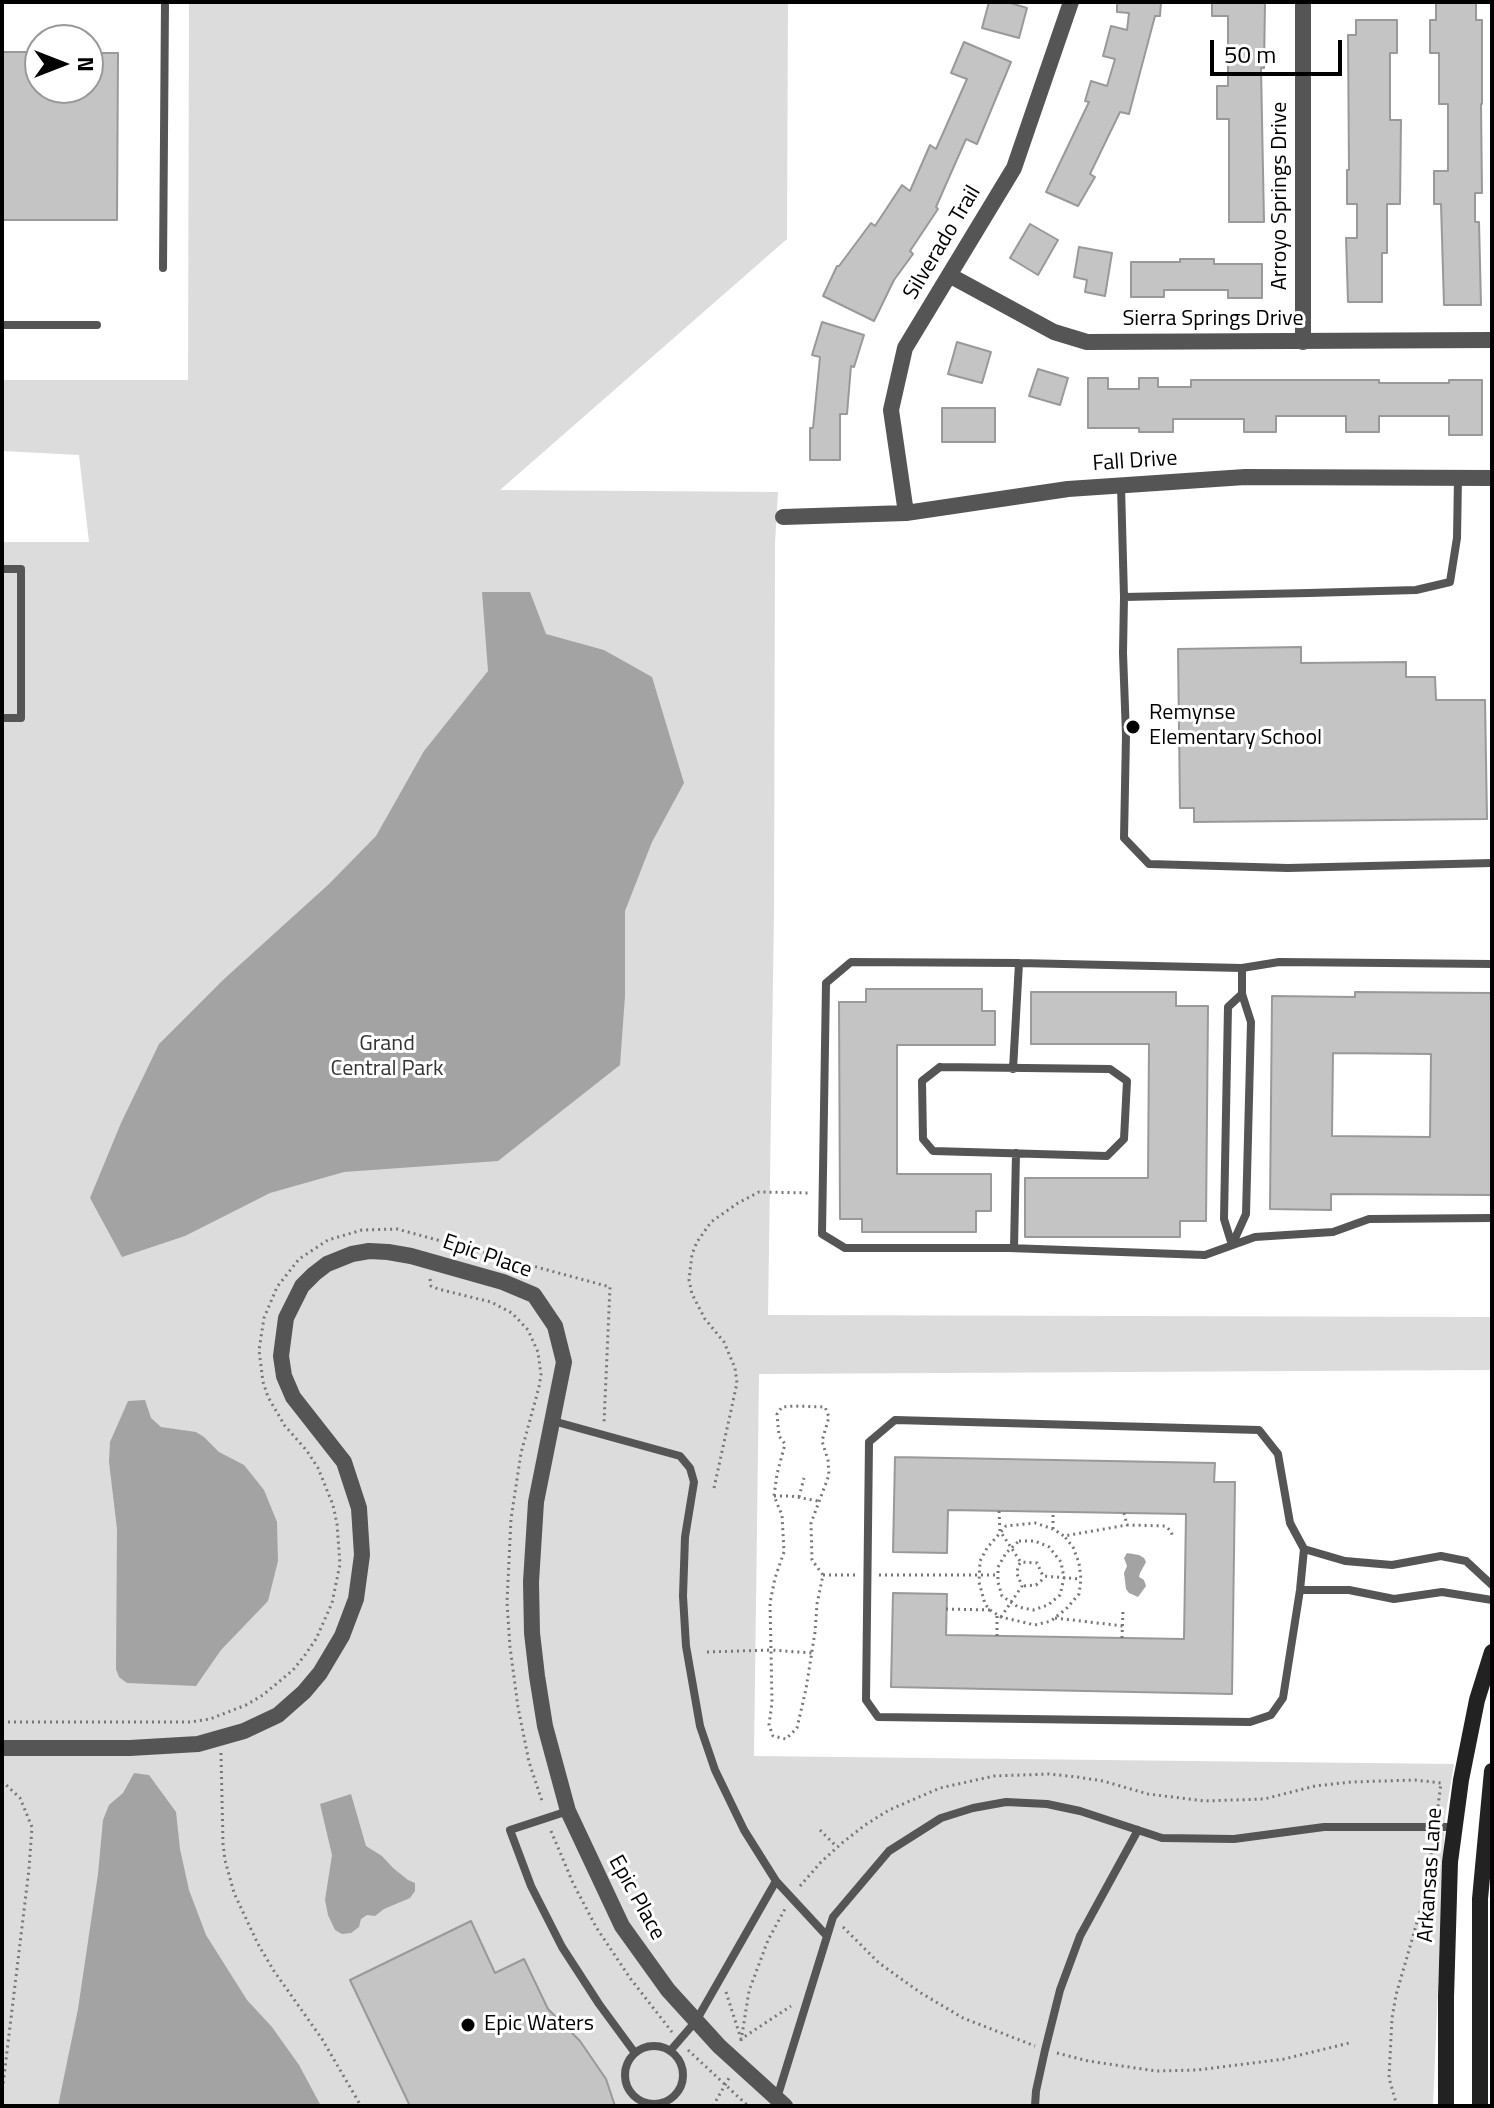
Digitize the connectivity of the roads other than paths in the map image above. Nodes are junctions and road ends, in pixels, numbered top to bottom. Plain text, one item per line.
1 (165, 2) edge
2 (1071, 2) edge
3 (1303, 2) edge
4 (163, 268) dead end
5 (949, 275) junction
6 (2, 325) edge
7 (97, 325) dead end
8 (1492, 340) edge
9 (1303, 342) junction
10 (1458, 478) junction
11 (1492, 478) edge
12 (1121, 485) junction
13 (906, 513) junction
14 (783, 517) dead end
15 (2, 569) edge
16 (1124, 597) junction
17 (2, 718) edge
18 (1492, 863) edge
19 (1019, 963) junction
20 (1492, 964) edge
21 (1242, 968) junction
22 (1242, 994) junction
23 (1013, 1069) junction
24 (1016, 1153) junction
25 (1492, 1218) edge
26 (1232, 1245) junction
27 (1014, 1248) junction
28 (553, 1421) junction
29 (1304, 1549) junction
30 (1492, 1585) edge
31 (1300, 1590) junction
32 (1492, 1600) edge
33 (1492, 1652) edge
34 (2, 1748) edge
35 (1492, 1771) edge
36 (568, 1811) junction
37 (1455, 1827) junction
38 (1138, 1830) junction
39 (776, 1881) junction
40 (826, 1935) junction
41 (696, 2021) junction
42 (670, 2051) junction
43 (635, 2053) junction
44 (780, 2102) edge
45 (649, 2105) edge
46 (1035, 2106) edge
47 (1446, 2106) edge
48 (1480, 2106) edge

1 - 4 lane
2 - 5 street, Silverado Trail
3 - 9 street, Arroyo Springs Drive
5 - 9 street, Sierra Springs Drive
5 - 13 street, Silverado Trail
6 - 7 lane
8 - 9 street, Sierra Springs Drive
10 - 11 street, Fall Drive
10 - 12 street, Fall Drive
10 - 16 lane
12 - 13 street, Fall Drive
12 - 16 lane
13 - 14 street, Fall Drive
15 - 17 lane
16 - 18 lane
19 - 21 lane
19 - 23 lane
19 - 27 lane
20 - 21 lane
21 - 22 lane
22 - 26 lane
22 - 26 lane
23 - 24 lane
23 - 24 lane
24 - 27 lane
25 - 26 lane
26 - 27 lane
28 - 34 street, Epic Place
28 - 36 street, Epic Place
28 - 39 lane
29 - 30 lane
29 - 31 lane
29 - 31 lane
31 - 32 lane
33 - 37 main road, Arkansas Lane
35 - 48 main road
36 - 41 street, Epic Place
36 - 43 lane
37 - 38 lane
37 - 47 main road, Arkansas Lane
38 - 40 lane
38 - 46 lane
39 - 40 lane
39 - 41 lane
40 - 44 lane
41 - 42 lane
41 - 44 street, Epic Place
42 - 43 lane
42 - 45 lane
43 - 45 lane

